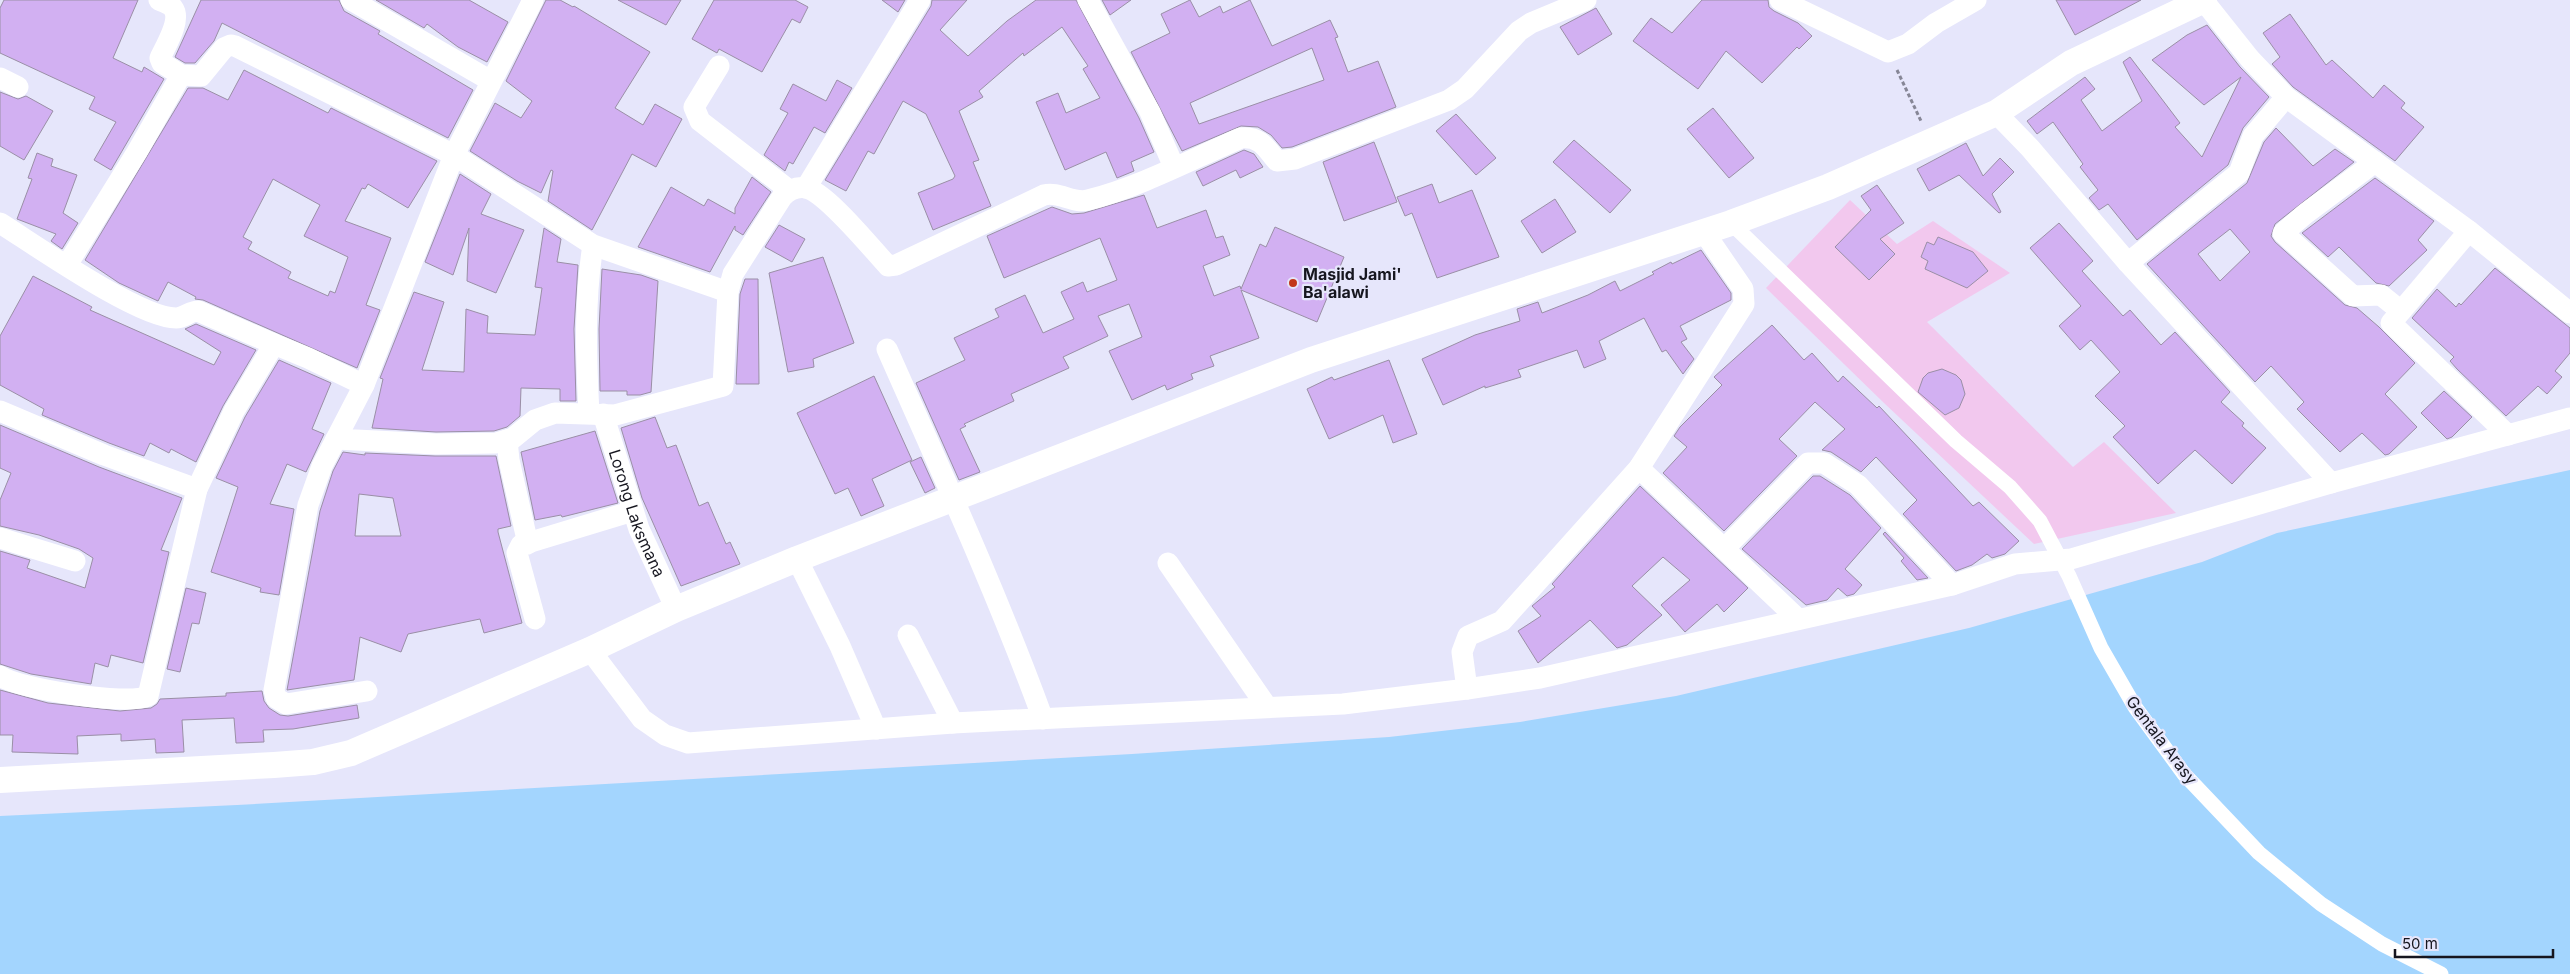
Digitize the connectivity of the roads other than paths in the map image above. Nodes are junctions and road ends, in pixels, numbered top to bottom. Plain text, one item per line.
1 (159, 0) edge
2 (351, 0) edge
3 (533, 0) edge
4 (920, 0) edge
5 (1088, 0) edge
6 (1586, 0) edge
7 (1780, 0) edge
8 (1976, 0) edge
9 (2203, 0) edge
10 (719, 66) dead end
11 (181, 75) junction
12 (491, 81) junction
13 (2286, 97) junction
14 (1996, 113) junction
15 (454, 155) junction
16 (2375, 162) junction
17 (1174, 167) junction
18 (797, 189) junction
19 (0, 223) edge
20 (1731, 223) junction
21 (2469, 231) junction
22 (1704, 232) junction
23 (593, 245) junction
24 (2128, 263) junction
25 (66, 265) junction
26 (728, 292) junction
27 (2401, 311) junction
28 (2570, 313) edge
29 (274, 344) junction
30 (887, 349) dead end
31 (364, 385) junction
32 (0, 411) edge
33 (596, 414) junction
34 (2570, 418) edge
35 (2508, 435) junction
36 (336, 439) junction
37 (508, 440) junction
38 (1639, 468) junction
39 (2331, 483) junction
40 (197, 489) junction
41 (954, 500) junction
42 (634, 511) junction
43 (0, 538) edge
44 (528, 544) junction
45 (1724, 549) junction
46 (797, 559) junction
47 (74, 561) dead end
48 (1168, 563) dead end
49 (1952, 585) junction
50 (676, 609) junction
51 (535, 619) dead end
52 (1798, 619) junction
53 (908, 635) dead end
54 (590, 650) junction
55 (0, 676) edge
56 (1467, 689) junction
57 (368, 691) dead end
58 (1267, 707) junction
59 (1043, 719) junction
60 (953, 723) junction
61 (876, 729) junction
62 (0, 780) edge
63 (2441, 974) edge

1 - 11 street
2 - 12 street
3 - 12 street
4 - 18 street
5 - 17 street
6 - 17 street
7 - 8 street
9 - 13 street
9 - 14 street
10 - 18 street
11 - 15 street
11 - 25 street
12 - 15 street
13 - 16 street
13 - 24 street
14 - 20 street
14 - 24 street
15 - 23 street
15 - 31 street
16 - 21 street
16 - 27 street
17 - 18 street
18 - 26 street
19 - 25 street
20 - 22 street
20 - 63 street, Gentala Arasy
21 - 27 street
21 - 28 street
22 - 38 street
22 - 41 street
23 - 26 street
23 - 33 street, Lorong Laksmana
24 - 39 street
25 - 29 street
26 - 33 street
27 - 35 street
29 - 31 street
29 - 40 street
30 - 41 street
31 - 36 street
32 - 40 street
33 - 37 street
33 - 42 street, Lorong Laksmana
34 - 35 street
35 - 39 street
36 - 37 street
36 - 57 street
37 - 44 street
38 - 45 street
38 - 56 street
39 - 49 street
40 - 55 street
41 - 46 street
41 - 59 street
42 - 44 street
42 - 50 street, Lorong Laksmana
43 - 47 street
44 - 51 street
45 - 49 street
45 - 52 street
46 - 50 street
46 - 61 street
48 - 58 street
49 - 52 street
50 - 54 street
52 - 56 street
53 - 60 street
54 - 61 street
54 - 62 street
56 - 58 street
58 - 59 street
59 - 60 street
60 - 61 street

